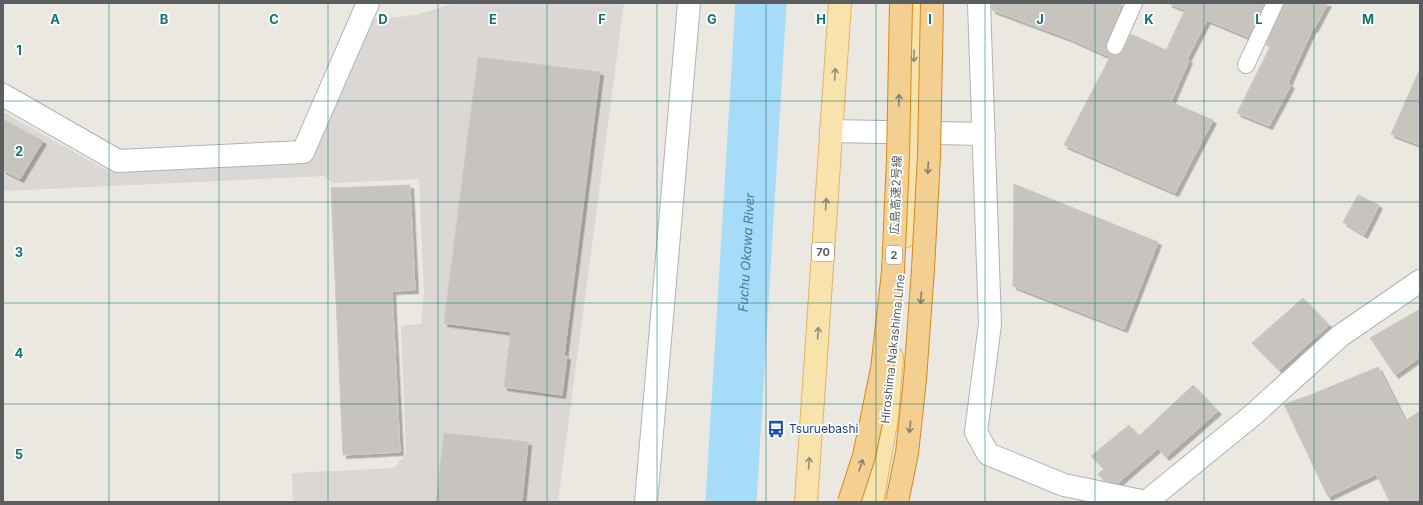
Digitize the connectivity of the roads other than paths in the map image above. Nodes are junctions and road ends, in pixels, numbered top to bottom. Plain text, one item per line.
1 (368, 3) edge
2 (690, 3) edge
3 (840, 3) edge
4 (901, 3) edge
5 (914, 3) edge
6 (932, 3) edge
7 (979, 3) edge
8 (1134, 3) edge
9 (1275, 3) edge
10 (1115, 46) dead end
11 (1246, 65) dead end
12 (3, 95) edge
13 (831, 131) junction
14 (914, 133) junction
15 (984, 134) junction
16 (1420, 281) edge
17 (646, 502) edge
18 (806, 502) edge
19 (849, 502) edge
20 (872, 502) edge
21 (897, 502) edge
22 (1146, 502) edge

1 - 12 street
2 - 17 street
13 -> 3 main road, 70
19 -> 4 highway, 広島高速2号線 / 2, bridge
5 -> 14 main road, Hiroshima Nakashima Line
6 -> 21 highway, bridge
7 - 15 street
8 - 10 lane
9 - 11 lane
13 - 14 street
18 -> 13 main road, 70
14 - 15 street
14 - 20 main road, Hiroshima Nakashima Line
15 - 22 street
16 - 22 street

